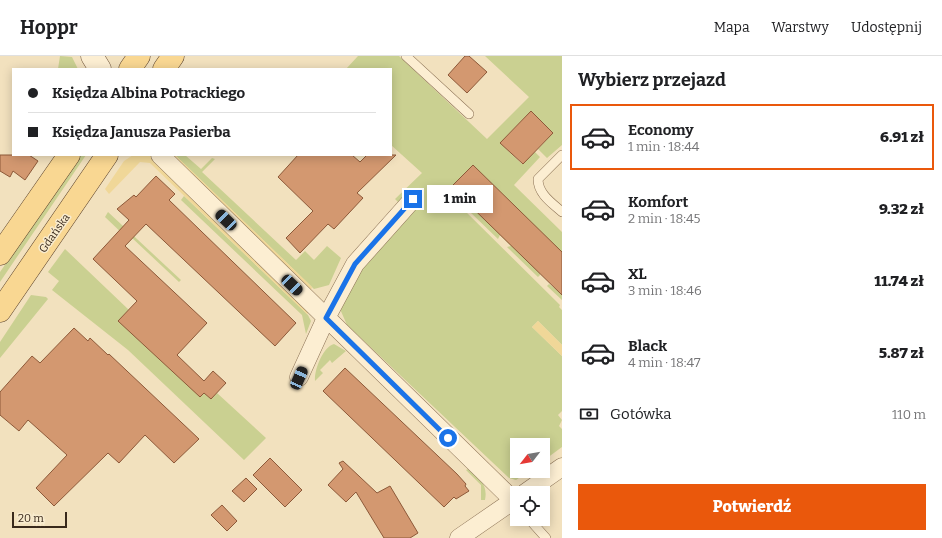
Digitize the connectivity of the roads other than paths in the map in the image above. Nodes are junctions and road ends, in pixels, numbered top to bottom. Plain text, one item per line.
1 (92, 56) edge
2 (140, 56) edge
3 (173, 56) edge
4 (406, 56) edge
5 (99, 68) edge
6 (131, 68) edge
7 (165, 68) edge
8 (469, 114) dead end
9 (562, 155) edge
10 (68, 156) edge
11 (106, 156) edge
12 (161, 156) edge
13 (413, 199) dead end
14 (562, 212) edge
15 (0, 254) edge
16 (0, 311) edge
17 (326, 318) junction
18 (299, 378) dead end
19 (562, 467) edge
20 (536, 486) edge
21 (510, 491) edge
22 (510, 504) edge
23 (535, 526) edge
24 (459, 538) edge
25 (546, 538) edge

1 - 5 street
2 - 6 main road
3 - 7 main road
4 - 8 lane
9 - 14 lane
10 - 15 main road
11 - 16 main road, Gdańska
12 - 17 street
13 - 17 street
17 - 18 street
17 - 21 street
19 - 20 street
22 - 24 street
23 - 25 lane

